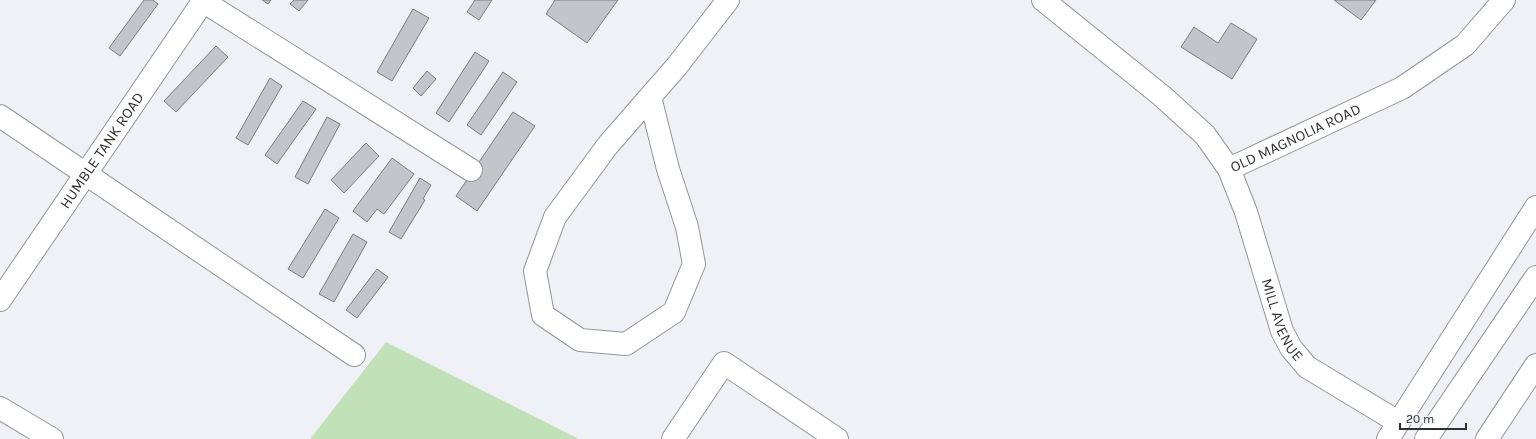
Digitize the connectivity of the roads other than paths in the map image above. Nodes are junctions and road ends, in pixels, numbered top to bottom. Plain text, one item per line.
1 (203, 0) edge
2 (728, 0) edge
3 (1504, 0) edge
4 (1045, 1) edge
5 (650, 97) junction
6 (0, 116) edge
7 (1228, 169) junction
8 (471, 170) dead end
9 (85, 174) junction
10 (1536, 207) edge
11 (1536, 277) edge
12 (0, 300) edge
13 (354, 355) dead end
14 (1536, 365) edge
15 (0, 408) edge
16 (1393, 431) edge
17 (52, 439) edge
18 (673, 439) edge
19 (837, 439) edge
20 (1426, 439) edge
21 (1487, 439) edge

1 - 8 main road
1 - 9 main road, HUMBLE TANK ROAD
2 - 5 main road
3 - 7 main road, OLD MAGNOLIA ROAD
4 - 7 main road, OLD MAGNOLIA ROAD
5 - 5 main road
6 - 9 main road
7 - 16 main road, MILL AVENUE
9 - 12 main road, HUMBLE TANK ROAD
9 - 13 main road
10 - 16 main road
11 - 20 main road
14 - 21 main road
15 - 17 main road
18 - 19 main road

